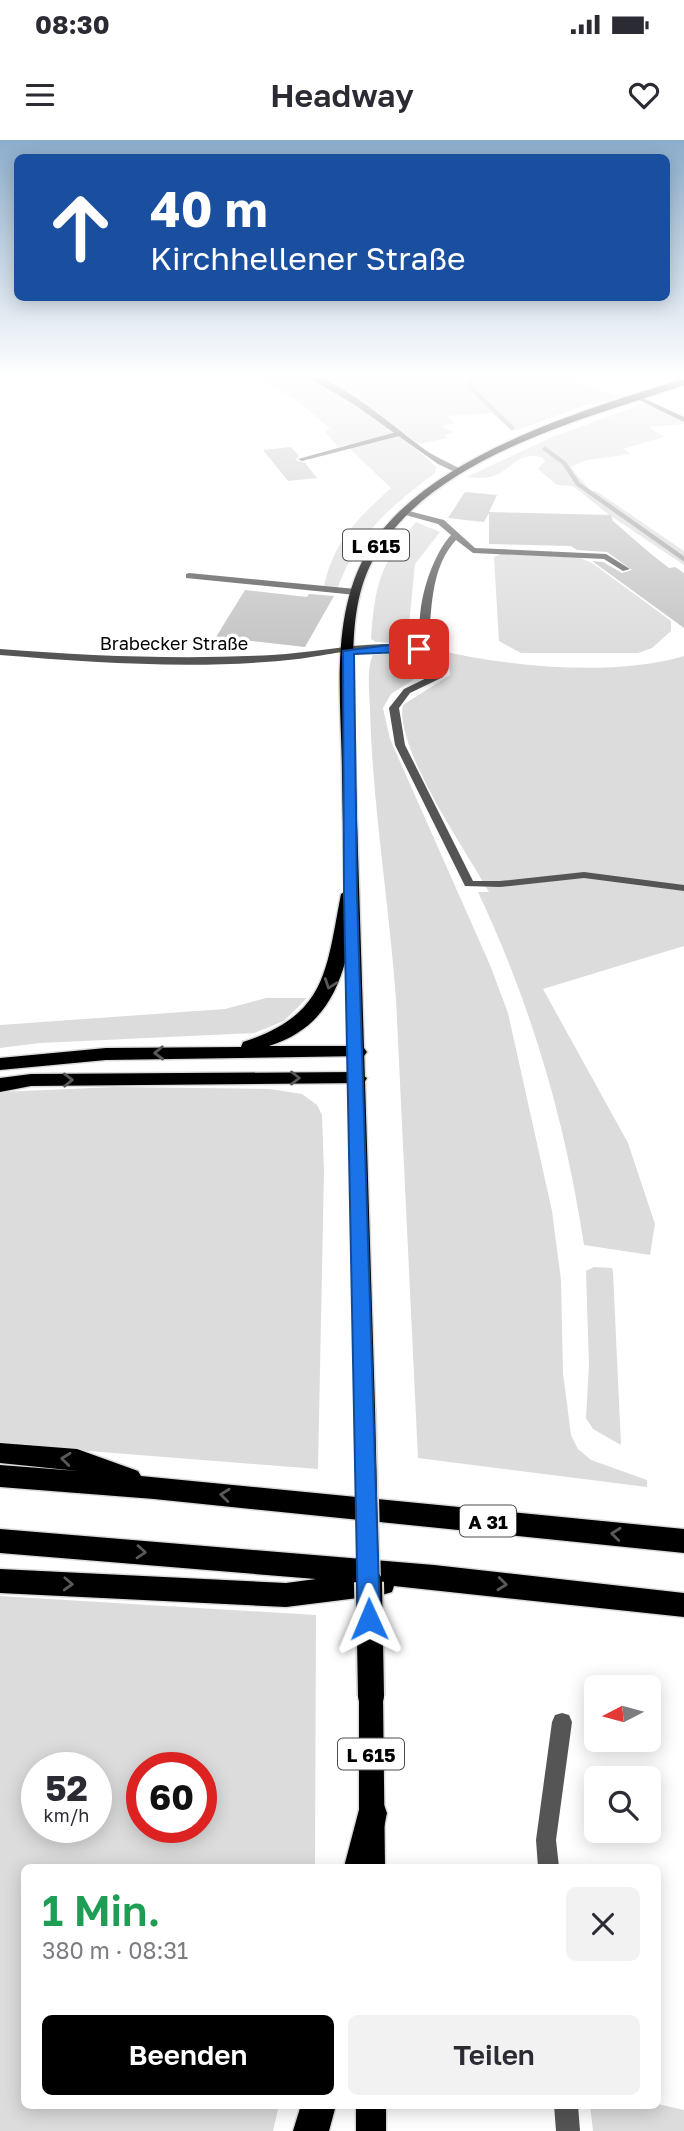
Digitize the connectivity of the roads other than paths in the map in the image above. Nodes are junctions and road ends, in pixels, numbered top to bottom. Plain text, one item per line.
1 (446, 466) edge
2 (470, 466) edge
3 (460, 471) junction
4 (405, 512) junction
5 (456, 535) junction
6 (626, 569) dead end
7 (189, 576) dead end
8 (356, 592) junction
9 (424, 636) dead end
10 (349, 651) junction
11 (0, 652) edge
12 (684, 888) edge
13 (350, 894) junction
14 (227, 1051) junction
15 (356, 1052) junction
16 (0, 1064) edge
17 (357, 1078) junction
18 (0, 1085) edge
19 (0, 1453) edge
20 (0, 1476) edge
21 (154, 1488) junction
22 (0, 1541) edge
23 (684, 1541) edge
24 (434, 1577) junction
25 (0, 1581) edge
26 (684, 1605) edge
27 (562, 1722) dead end
28 (372, 1813) junction
29 (361, 1864) edge
30 (372, 1864) edge
31 (548, 1864) edge
32 (318, 2109) edge
33 (371, 2109) edge
34 (566, 2109) edge
35 (311, 2131) edge
36 (371, 2131) edge
37 (568, 2131) edge

1 - 3 street
2 - 3 main road, L 615
3 - 4 main road, L 615
4 - 5 street
4 - 8 main road, L 615
5 - 6 street
5 - 9 street
7 - 8 street
8 - 10 main road, L 615
10 - 11 street, Brabecker Straße
10 - 12 street, Brabecker Straße
10 - 13 main road, L 615
13 -> 14 highway
13 - 15 main road, L 615
14 - 15 highway
14 -> 16 highway
15 - 17 main road, L 615
18 -> 17 highway
17 - 28 main road, L 615, bridge
21 -> 19 highway
20 - 21 highway, A 31
23 -> 21 highway, A 31
22 -> 24 highway
25 -> 24 highway
24 -> 26 highway
27 - 31 street
28 - 29 highway
28 - 30 main road, L 615
32 - 35 highway
33 - 36 main road
34 - 37 street

